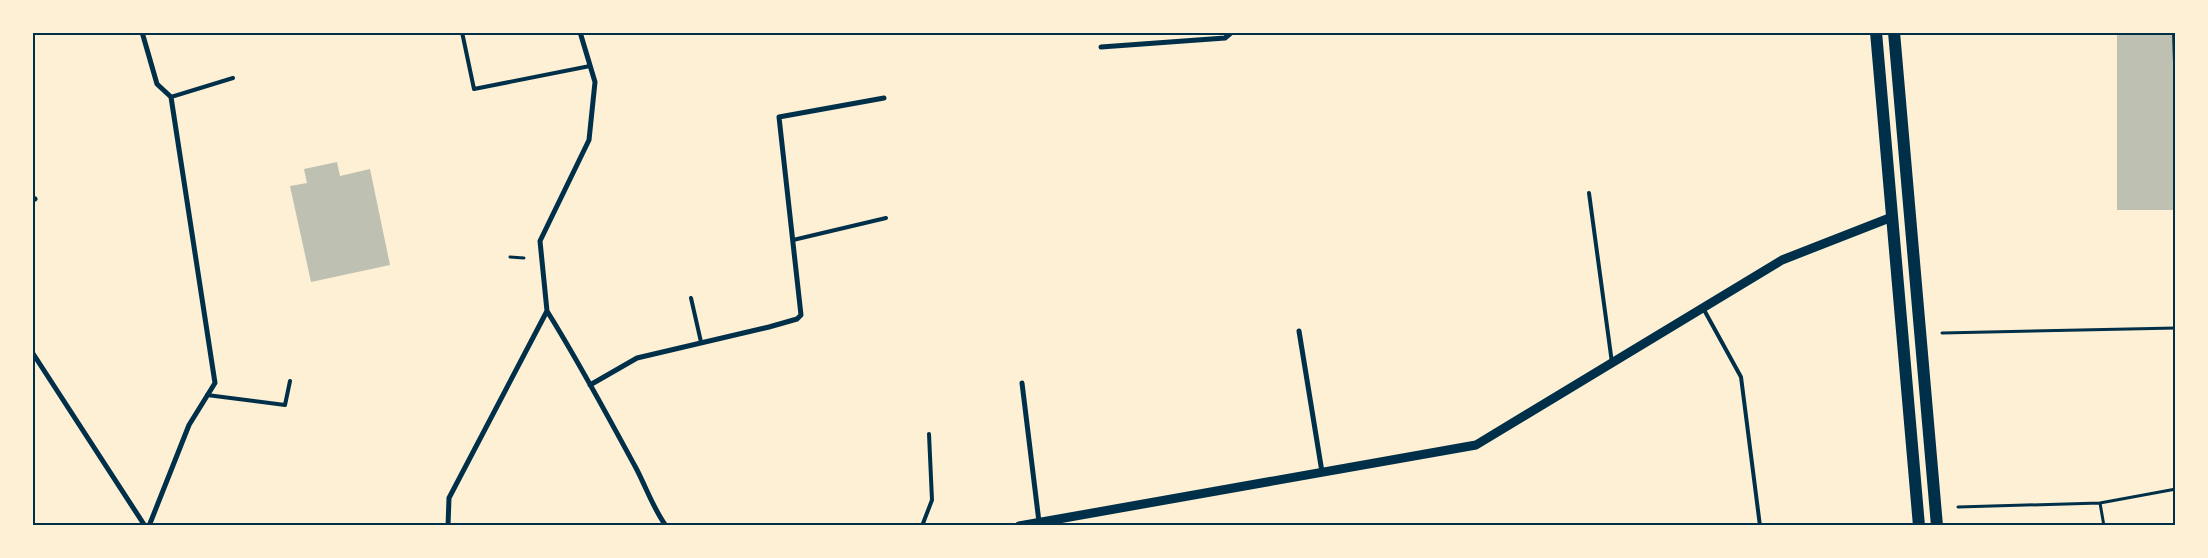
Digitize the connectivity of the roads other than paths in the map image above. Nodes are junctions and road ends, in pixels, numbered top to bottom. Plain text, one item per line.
1 (142, 32) edge
2 (462, 32) edge
3 (580, 32) edge
4 (1232, 32) edge
5 (1876, 32) edge
6 (1894, 32) edge
7 (2174, 32) edge
8 (1101, 47) dead end
9 (590, 66) junction
10 (233, 78) dead end
11 (2176, 94) edge
12 (171, 97) junction
13 (884, 98) dead end
14 (1589, 192) dead end
15 (1892, 217) junction
16 (886, 218) dead end
17 (793, 240) junction
18 (691, 298) dead end
19 (1703, 308) junction
20 (547, 311) junction
21 (1299, 331) dead end
22 (701, 342) junction
23 (32, 352) edge
24 (1612, 363) junction
25 (290, 381) dead end
26 (1022, 383) dead end
27 (590, 385) junction
28 (207, 395) junction
29 (929, 434) dead end
30 (1322, 472) junction
31 (1039, 522) junction
32 (147, 526) edge
33 (448, 526) edge
34 (666, 526) edge
35 (922, 526) edge
36 (1019, 526) edge
37 (1760, 526) edge
38 (1919, 526) edge
39 (1937, 526) edge

1 - 12 street
2 - 9 lane
3 - 9 street
4 - 8 street
5 - 15 main road
6 - 39 main road
7 - 11 lane
9 - 20 street
10 - 12 lane
12 - 28 street
13 - 17 street
14 - 24 lane
15 - 19 street
15 - 38 main road
16 - 17 lane
17 - 22 street
18 - 22 lane
19 - 24 street
19 - 37 lane
20 - 27 street
20 - 33 street
21 - 30 street
22 - 27 street
23 - 32 street
24 - 30 street
25 - 28 lane
26 - 31 street
27 - 34 street
28 - 32 street
29 - 35 lane
30 - 31 street
31 - 36 street

